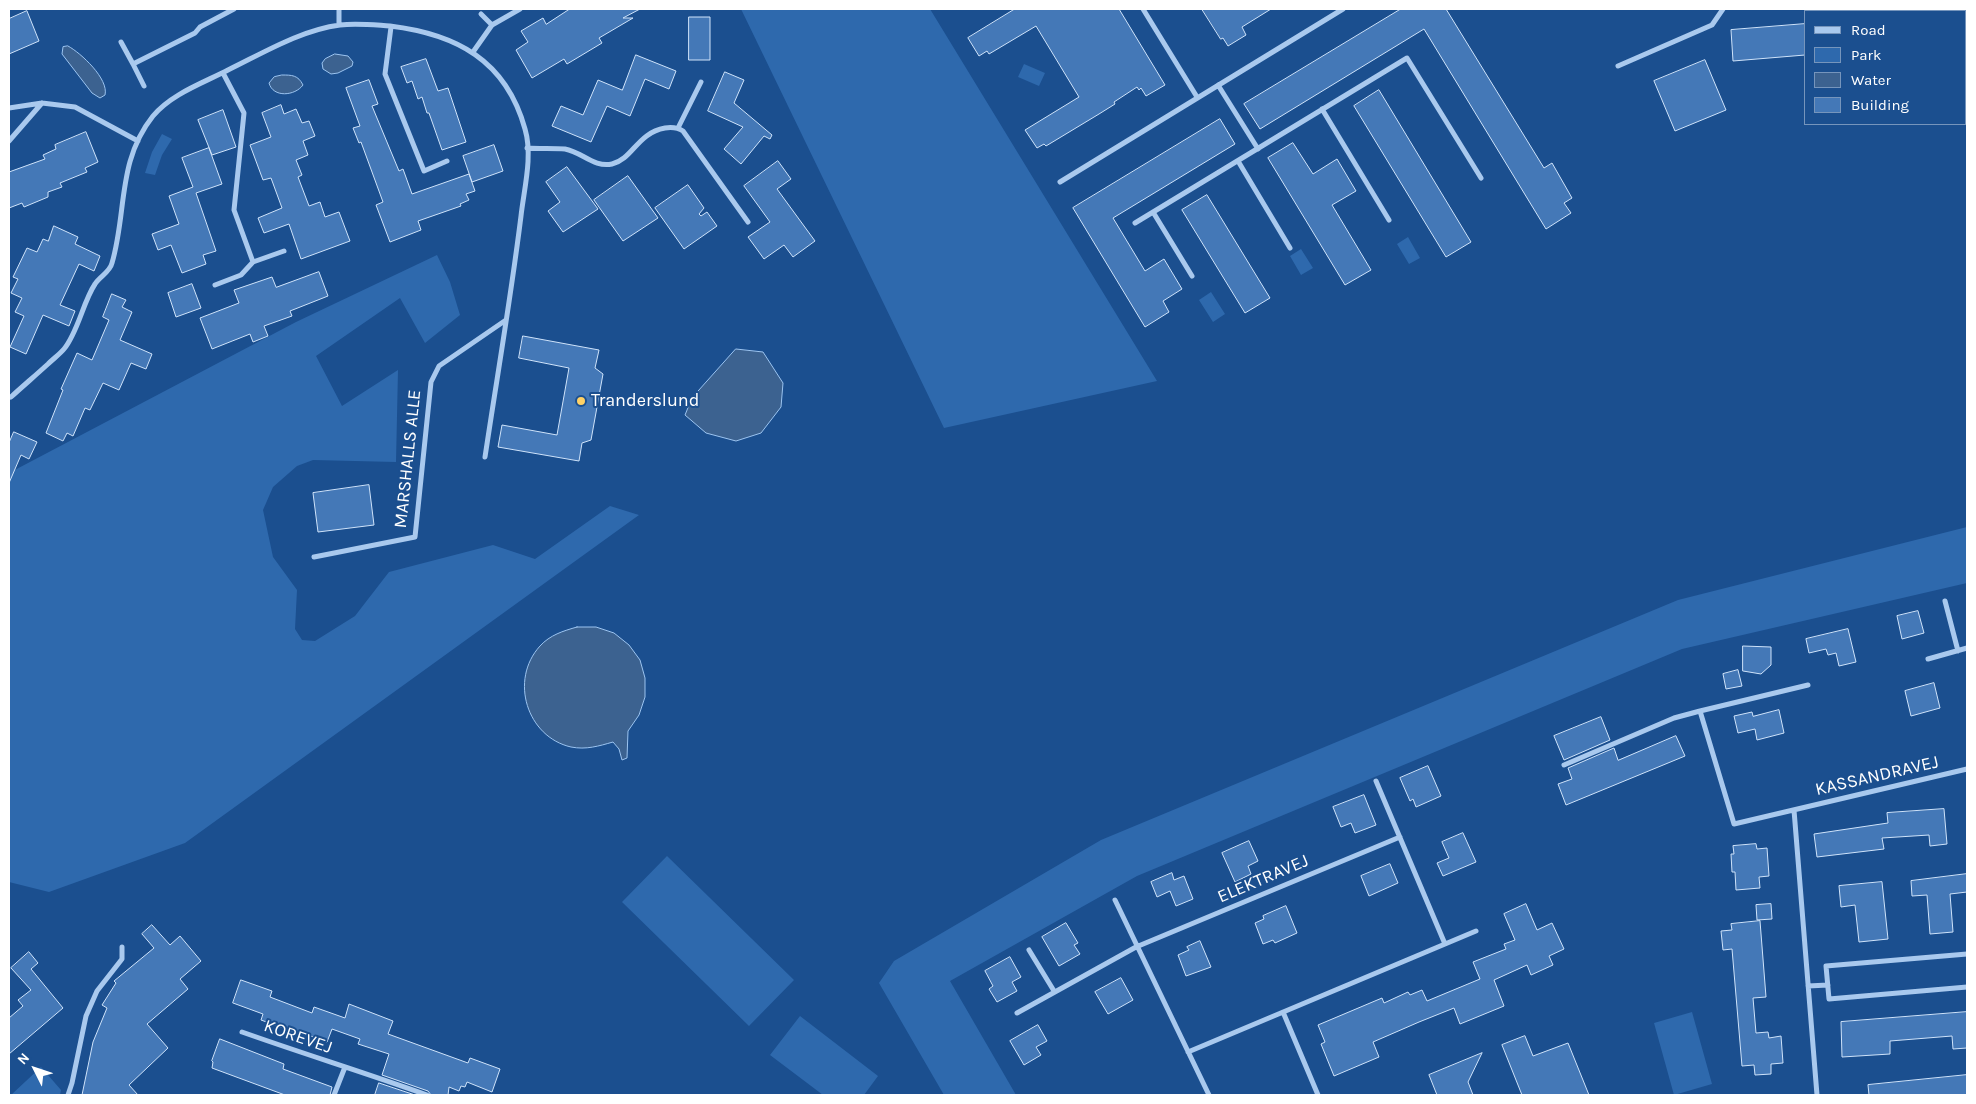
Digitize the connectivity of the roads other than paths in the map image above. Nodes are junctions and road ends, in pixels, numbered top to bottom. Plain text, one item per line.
1 (234, 9) edge
2 (339, 9) edge
3 (517, 9) edge
4 (1143, 9) edge
5 (1343, 9) edge
6 (1723, 9) edge
7 (481, 14) dead end
8 (340, 25) junction
9 (492, 25) junction
10 (391, 27) junction
11 (121, 42) dead end
12 (473, 52) junction
13 (133, 64) junction
14 (1618, 66) dead end
15 (223, 73) junction
16 (701, 82) dead end
17 (1218, 85) junction
18 (144, 86) dead end
19 (1198, 97) junction
20 (42, 103) junction
21 (9, 108) edge
22 (1322, 109) junction
23 (678, 128) junction
24 (138, 141) junction
25 (9, 142) edge
26 (527, 148) junction
27 (1258, 148) junction
28 (1238, 161) junction
29 (446, 162) dead end
30 (1481, 178) dead end
31 (1060, 182) dead end
32 (1153, 212) junction
33 (1389, 220) dead end
34 (748, 222) dead end
35 (1135, 223) dead end
36 (1290, 248) dead end
37 (284, 251) dead end
38 (253, 262) junction
39 (1192, 276) dead end
40 (215, 285) dead end
41 (506, 320) junction
42 (11, 397) dead end
43 (485, 457) dead end
44 (314, 557) dead end
45 (1946, 601) dead end
46 (1967, 648) edge
47 (1958, 651) junction
48 (1928, 658) dead end
49 (1808, 685) dead end
50 (1700, 711) junction
51 (1564, 765) dead end
52 (1967, 769) edge
53 (1376, 782) dead end
54 (1794, 810) junction
55 (1400, 837) junction
56 (1115, 900) dead end
57 (1476, 931) dead end
58 (1445, 944) junction
59 (1136, 946) junction
60 (122, 947) dead end
61 (1029, 950) dead end
62 (1967, 954) edge
63 (1828, 984) junction
64 (1808, 986) junction
65 (1967, 988) edge
66 (1054, 991) junction
67 (1283, 1012) junction
68 (1017, 1013) dead end
69 (242, 1032) dead end
70 (1188, 1052) junction
71 (345, 1067) junction
72 (68, 1095) edge
73 (334, 1095) edge
74 (427, 1095) edge
75 (1209, 1095) edge
76 (1318, 1095) edge
77 (1818, 1095) edge

1 - 13 street
2 - 8 street
3 - 9 street
4 - 19 street
5 - 17 street
6 - 14 street
7 - 9 street
8 - 10 street
8 - 15 street
9 - 12 street
10 - 12 street
10 - 29 street
11 - 13 street
12 - 26 street
13 - 18 street
15 - 24 street
15 - 38 street
16 - 23 street
17 - 19 street
17 - 27 street
19 - 31 street
20 - 21 street
20 - 24 street
20 - 25 street
22 - 27 street
22 - 30 street
22 - 33 street
23 - 26 street
23 - 34 street
24 - 42 street
26 - 41 street
27 - 28 street
28 - 32 street
28 - 36 street
32 - 35 street
32 - 39 street
37 - 38 street
38 - 40 street
41 - 43 street
41 - 44 street, MARSHALLS ALLE
45 - 47 street
46 - 47 street
47 - 48 street
49 - 50 street
50 - 51 street
50 - 54 street, KASSANDRAVEJ
52 - 54 street, KASSANDRAVEJ
53 - 55 street
54 - 64 street, KASSANDRAVEJ
55 - 58 street
55 - 59 street, ELEKTRAVEJ
56 - 59 street
57 - 58 street
58 - 67 street
59 - 66 street, ELEKTRAVEJ
59 - 70 street
60 - 72 street
61 - 66 street
62 - 63 street
63 - 64 street
63 - 65 street
64 - 77 street, KASSANDRAVEJ
66 - 68 street, ELEKTRAVEJ
67 - 70 street
67 - 76 street
69 - 71 street, KOREVEJ
70 - 75 street
71 - 73 street, KOREVEJ
71 - 74 street, KOREVEJ

